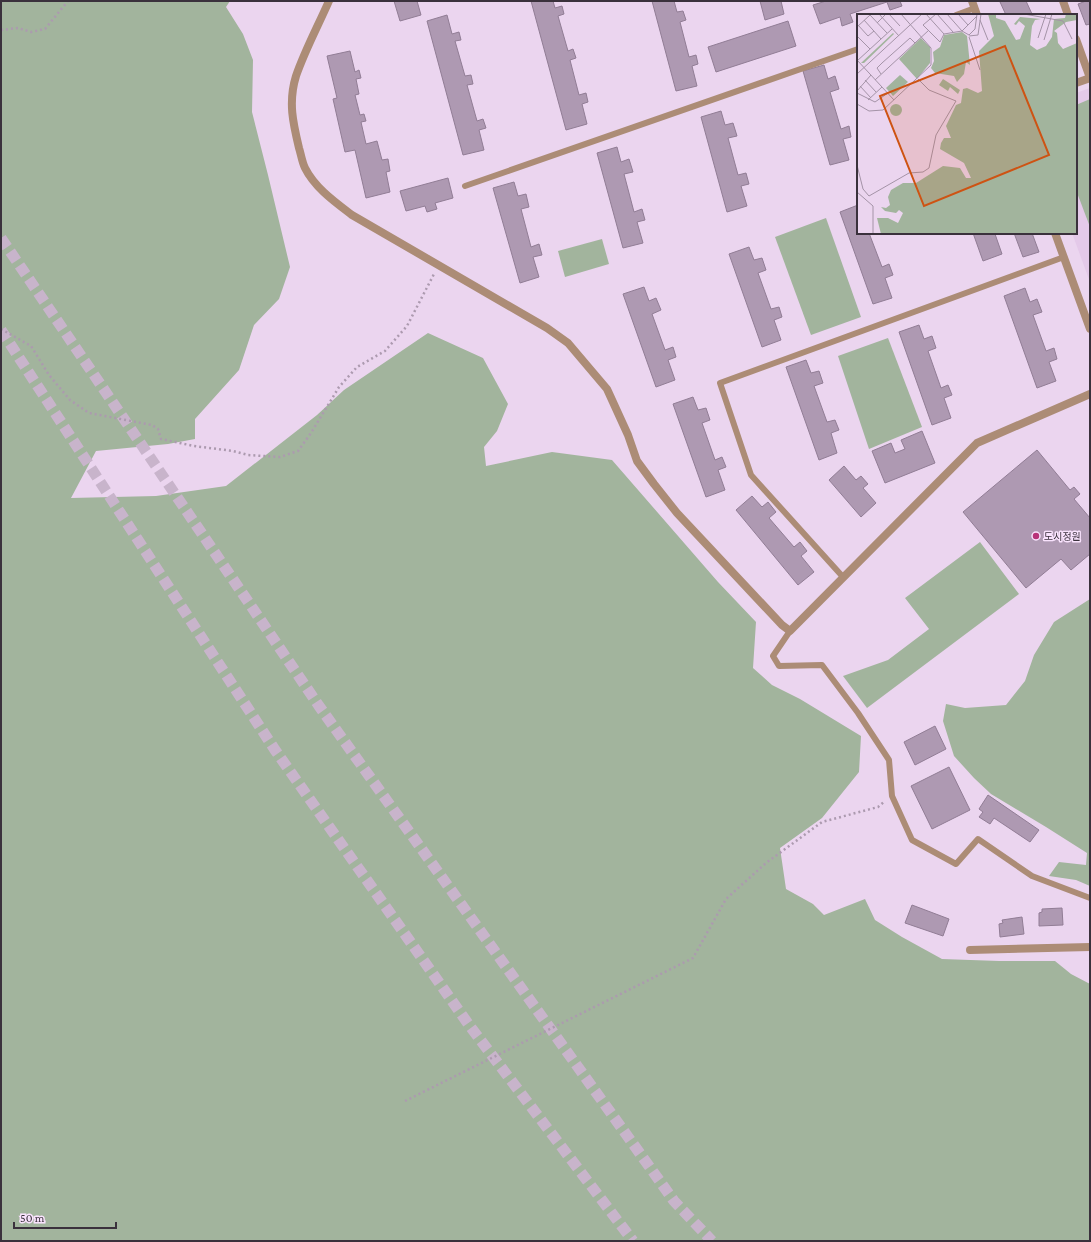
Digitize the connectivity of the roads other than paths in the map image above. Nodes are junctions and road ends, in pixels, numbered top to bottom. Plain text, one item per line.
1 (329, 1) edge
2 (1063, 1) edge
3 (975, 8) edge
4 (959, 14) edge
5 (1068, 14) edge
6 (1077, 42) edge
7 (857, 49) edge
8 (1090, 78) edge
9 (1077, 84) edge
10 (465, 186) dead end
11 (1055, 234) edge
12 (1064, 257) junction
13 (1088, 318) edge
14 (1090, 329) edge
15 (1090, 394) edge
16 (843, 577) junction
17 (790, 631) junction
18 (1090, 898) edge
19 (1090, 947) edge
20 (970, 950) dead end

1 - 17 street
2 - 5 street
3 - 4 lane
6 - 8 street
7 - 10 lane
8 - 9 street
11 - 12 street
12 - 13 street
12 - 16 lane
13 - 14 street
15 - 16 street
16 - 17 street
17 - 18 lane
19 - 20 street

